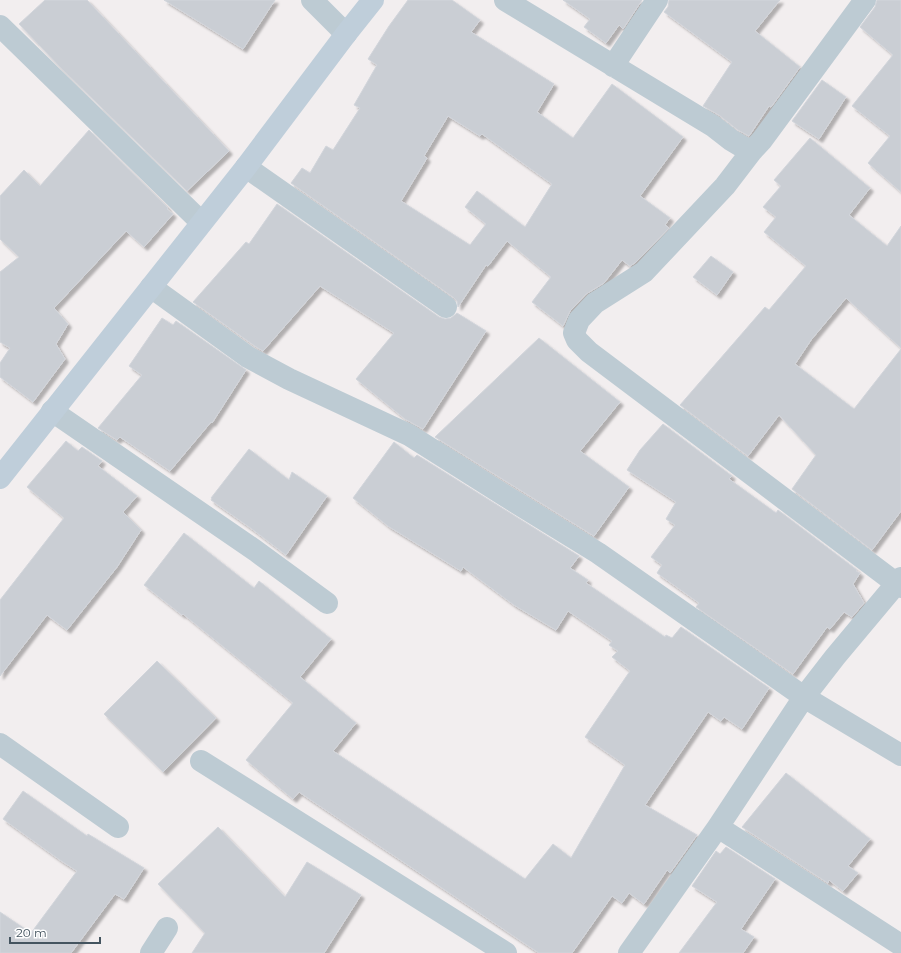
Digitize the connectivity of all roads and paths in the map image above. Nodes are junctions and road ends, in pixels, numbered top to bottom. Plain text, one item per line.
1 (312, 0) edge
2 (373, 0) edge
3 (505, 0) edge
4 (657, 0) edge
5 (865, 0) edge
6 (0, 26) edge
7 (346, 34) junction
8 (613, 66) junction
9 (752, 152) junction
10 (246, 167) junction
11 (201, 222) junction
12 (151, 287) junction
13 (446, 307) dead end
14 (52, 412) junction
15 (0, 478) edge
16 (899, 583) edge
17 (327, 602) dead end
18 (804, 697) junction
19 (0, 744) edge
20 (901, 755) edge
21 (201, 761) dead end
22 (718, 826) junction
23 (118, 827) dead end
24 (167, 928) dead end
25 (901, 945) edge
26 (151, 953) edge
27 (506, 953) edge
28 (630, 953) edge

1 - 7 street
2 - 7 street
3 - 8 street
4 - 8 street
5 - 9 street
6 - 11 street
7 - 10 street
8 - 9 street
9 - 16 street
10 - 11 street
10 - 13 street
11 - 12 street
12 - 14 street
12 - 18 street
14 - 15 street
14 - 17 street
16 - 18 street
18 - 20 street
18 - 22 street
19 - 23 street
21 - 27 street
22 - 25 street
22 - 28 street
24 - 26 street

